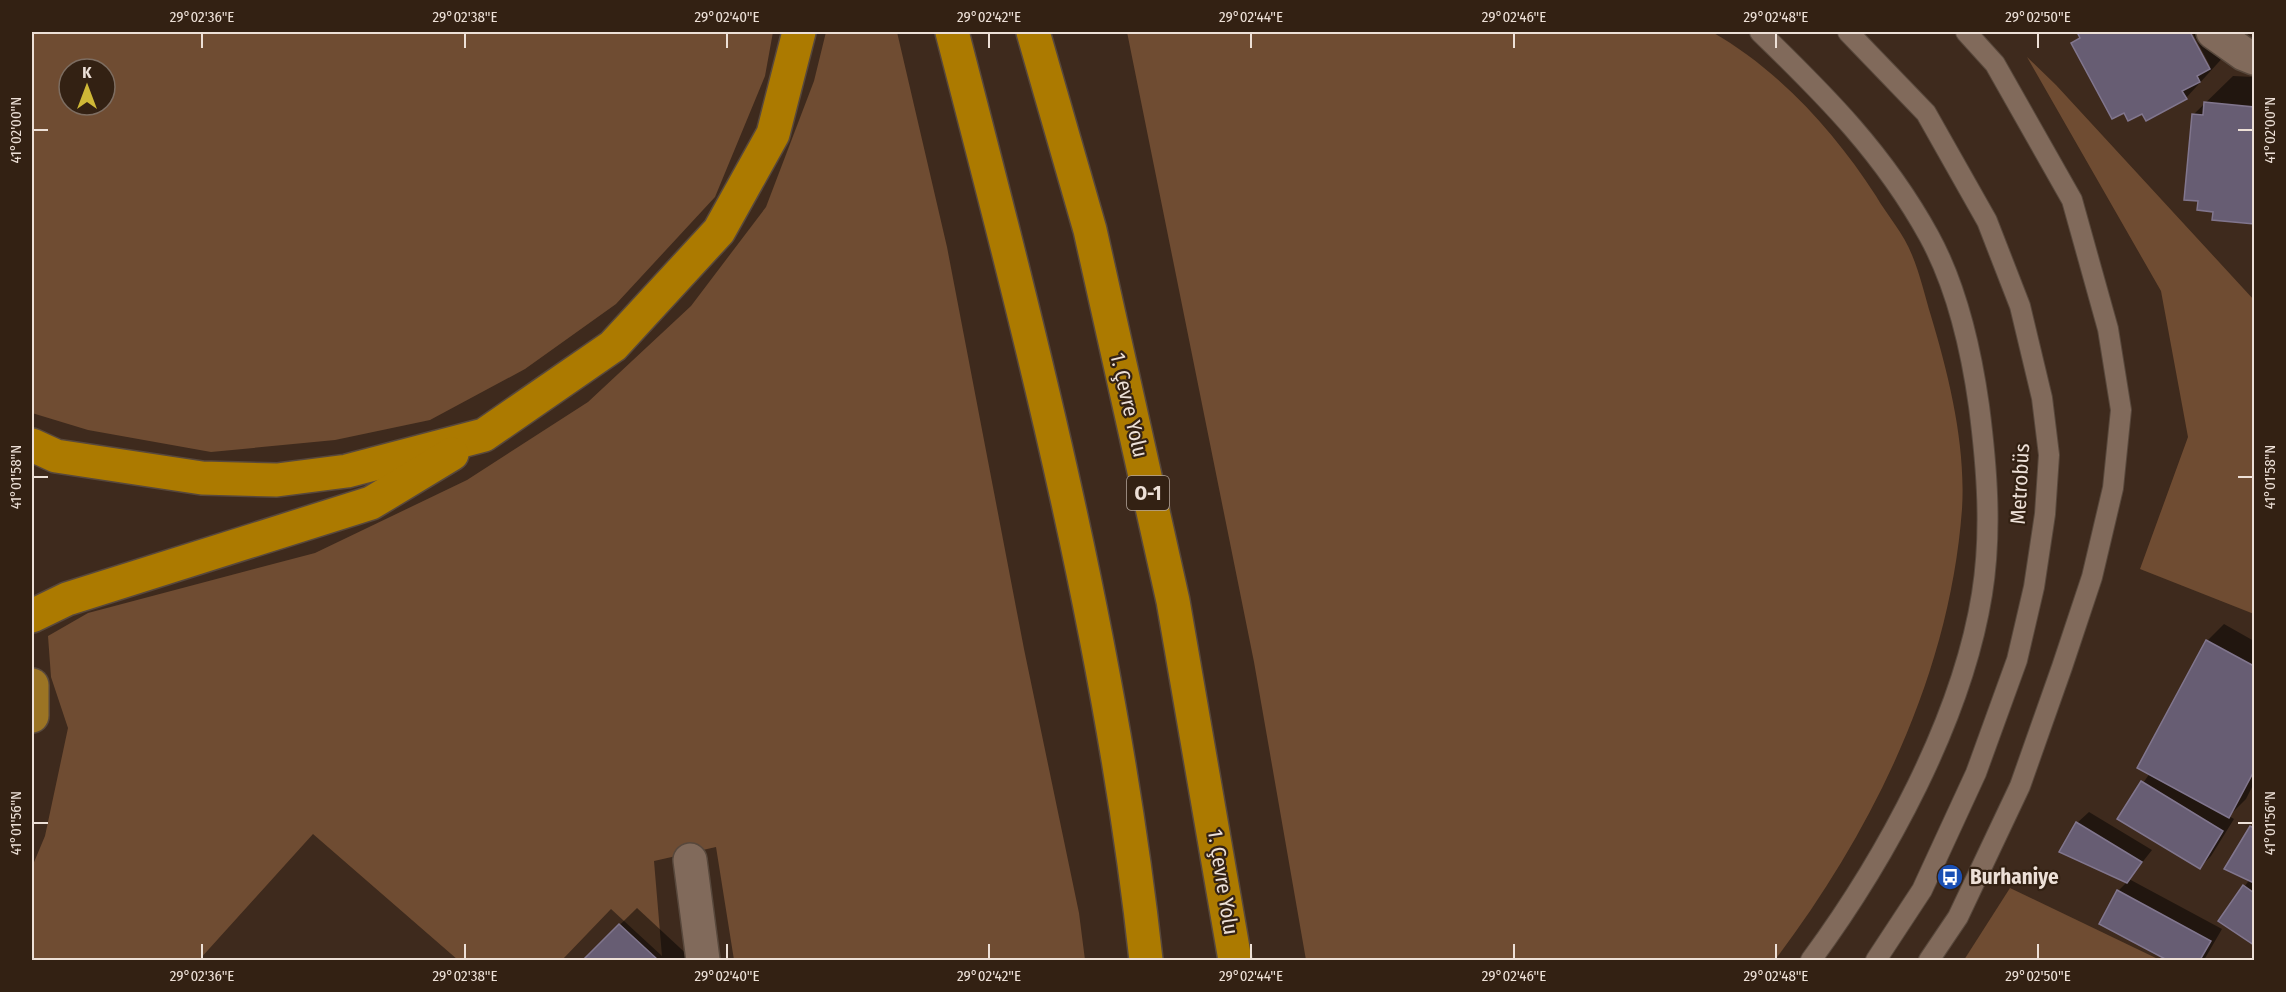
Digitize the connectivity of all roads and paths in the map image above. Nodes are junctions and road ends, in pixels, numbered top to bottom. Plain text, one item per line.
1 (799, 32) edge
2 (952, 32) edge
3 (1033, 32) edge
4 (1760, 32) edge
5 (1848, 32) edge
6 (1966, 32) edge
7 (2213, 32) edge
8 (2254, 58) edge
9 (484, 435) junction
10 (32, 445) edge
11 (32, 616) edge
12 (32, 685) edge
13 (32, 716) edge
14 (690, 860) dead end
15 (704, 960) edge
16 (1146, 960) edge
17 (1235, 960) edge
18 (1811, 960) edge
19 (1876, 960) edge
20 (1929, 960) edge

1 - 9 highway
2 - 16 highway
3 - 17 highway, 1. Çevre Yolu / O-1
4 - 18 lane
5 - 19 lane, Metrobüs
6 - 20 lane
7 - 8 street
9 - 10 highway
9 - 11 highway
12 - 13 main road
14 - 15 street

